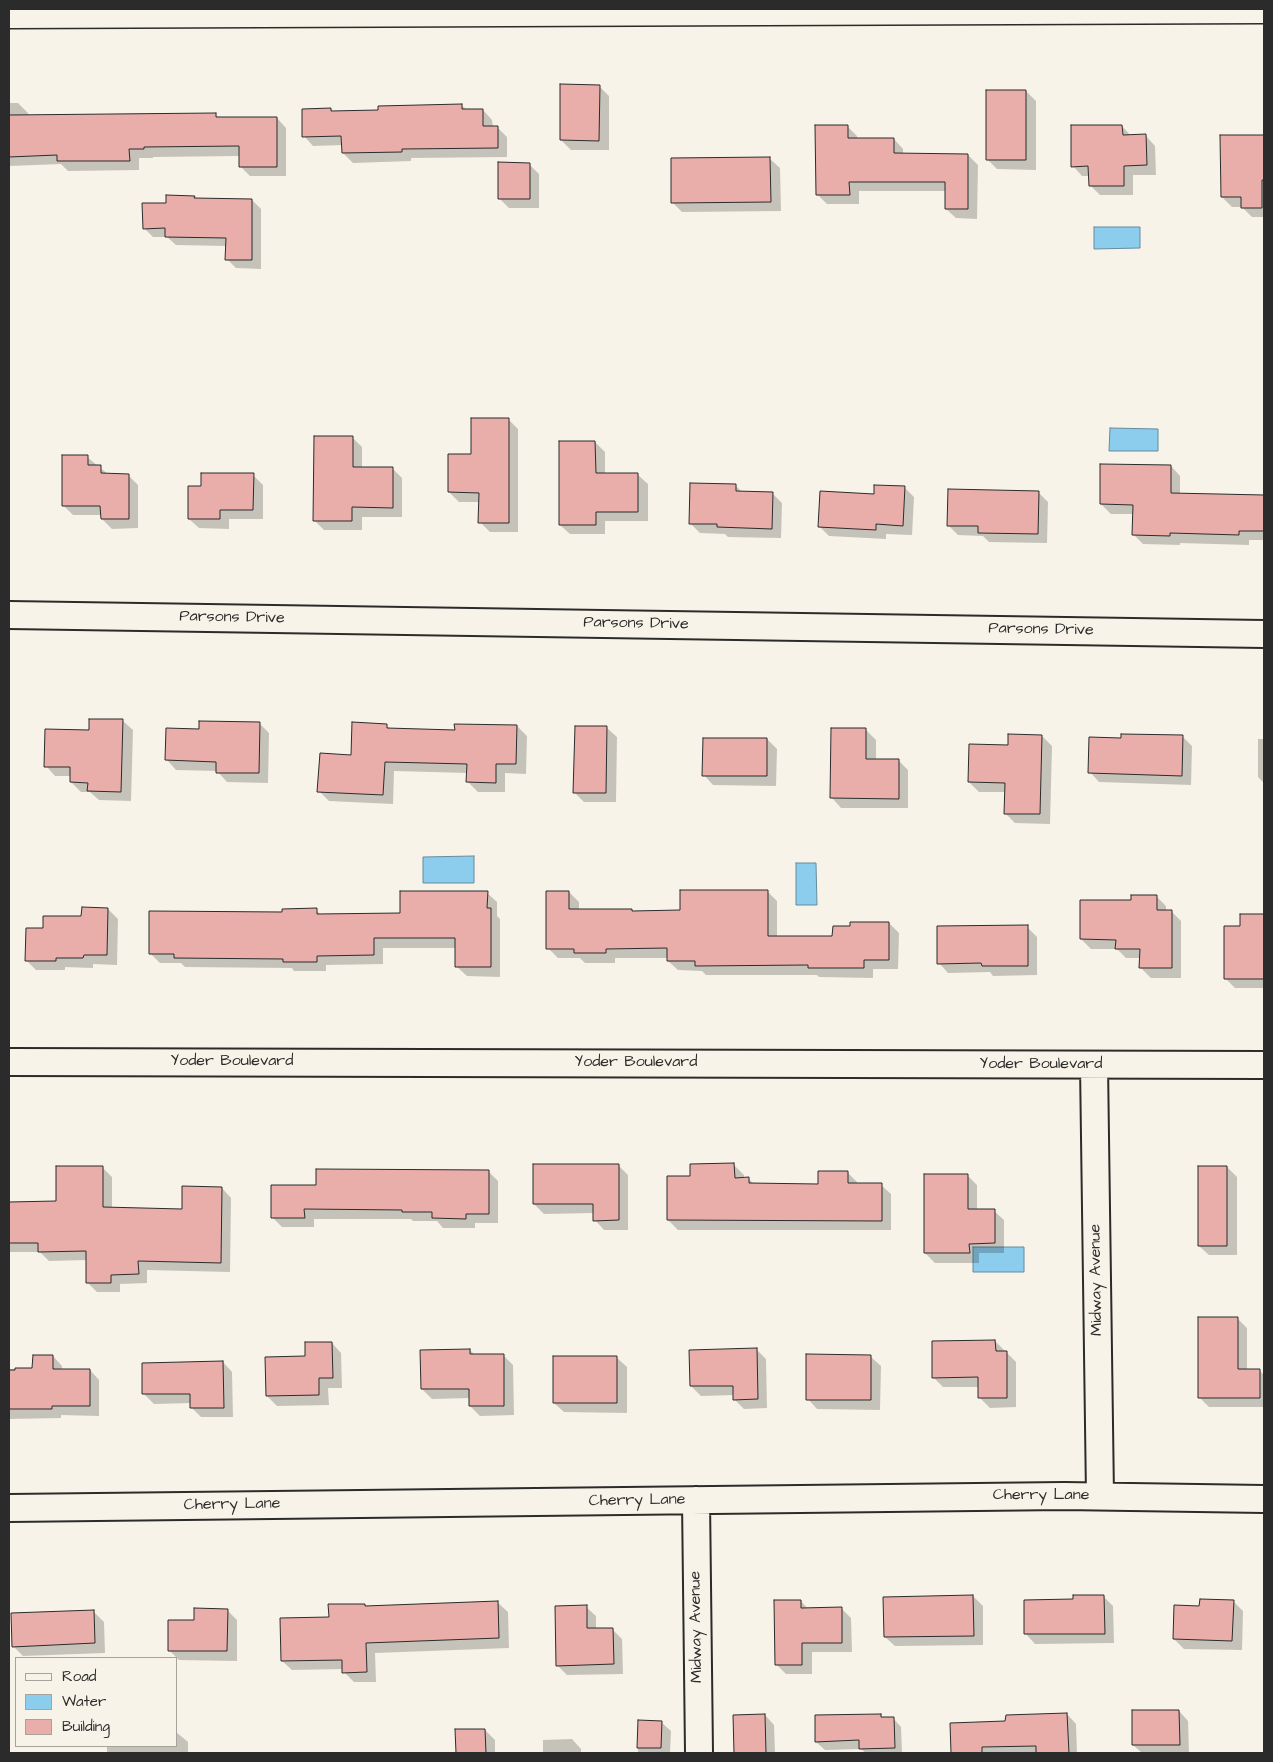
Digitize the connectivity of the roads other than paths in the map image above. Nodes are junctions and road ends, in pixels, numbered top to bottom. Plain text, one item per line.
1 (1264, 9) edge
2 (9, 14) edge
3 (9, 615) edge
4 (1264, 634) edge
5 (9, 1062) edge
6 (1094, 1065) junction
7 (1264, 1065) edge
8 (1100, 1496) junction
9 (696, 1500) junction
10 (1264, 1500) edge
11 (9, 1508) edge
12 (699, 1753) edge

1 - 2 street
3 - 4 street, Parsons Drive
5 - 6 street, Yoder Boulevard
6 - 7 street, Yoder Boulevard
6 - 8 street, Midway Avenue
8 - 9 street, Cherry Lane
8 - 10 street, Cherry Lane
9 - 11 street, Cherry Lane
9 - 12 street, Midway Avenue

